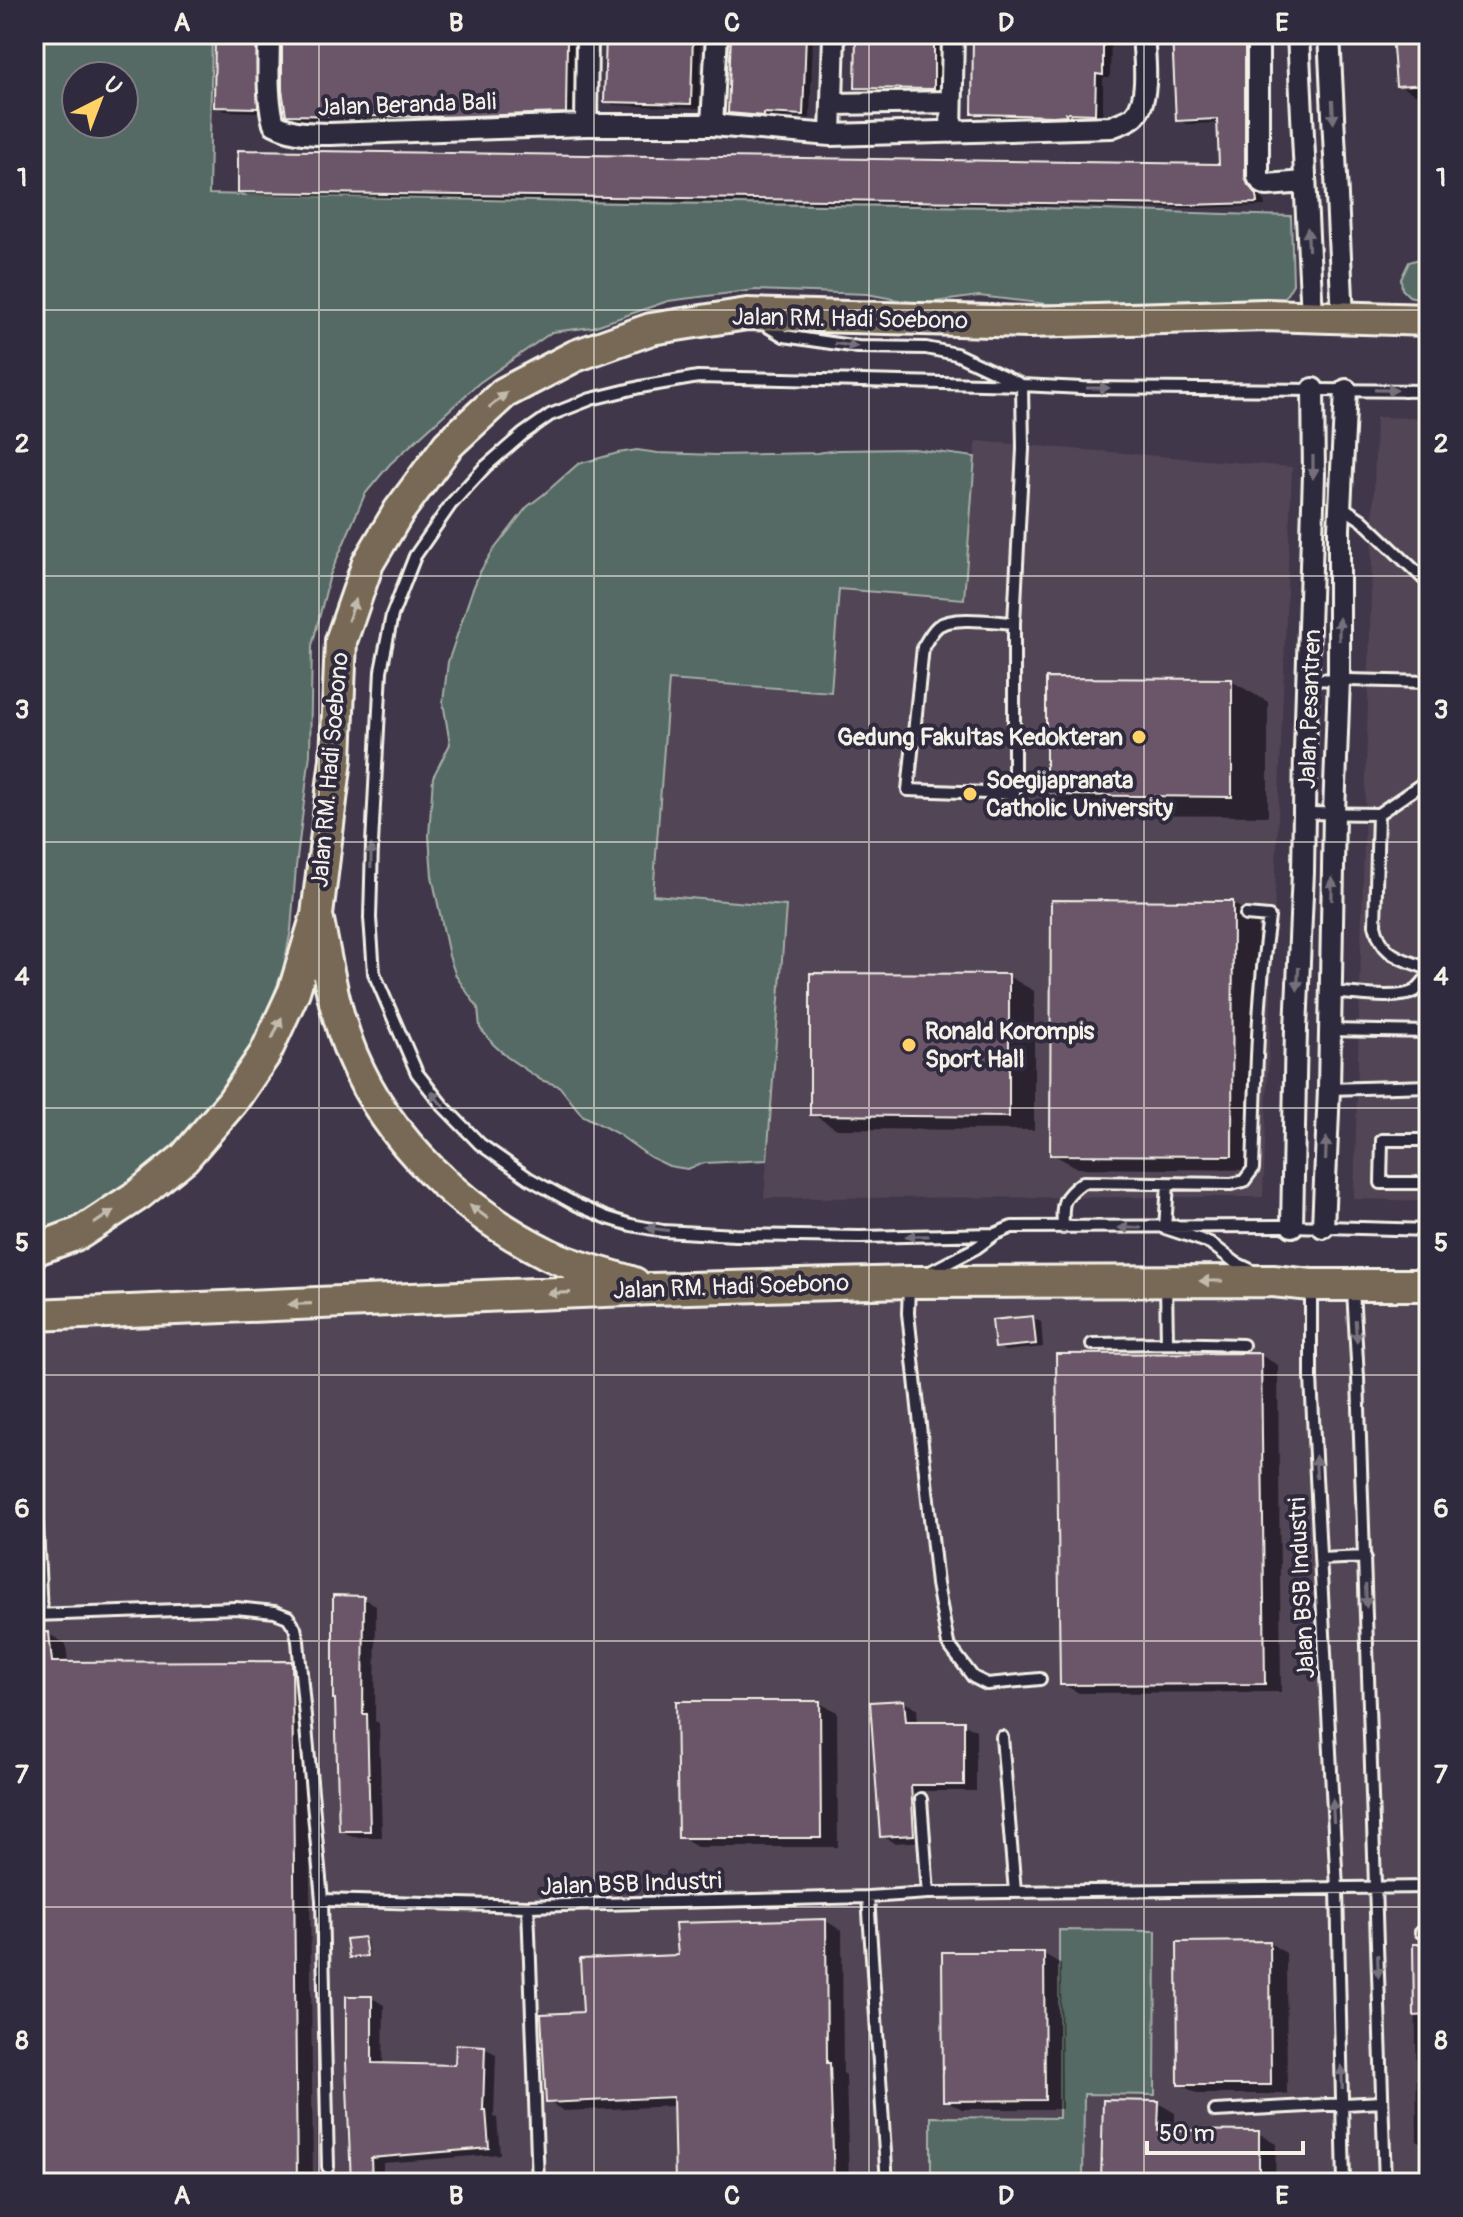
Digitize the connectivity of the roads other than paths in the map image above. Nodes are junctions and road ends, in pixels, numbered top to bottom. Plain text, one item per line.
1 (269, 34) edge
2 (587, 34) edge
3 (717, 34) edge
4 (834, 34) edge
5 (953, 34) edge
6 (1143, 34) edge
7 (1258, 34) edge
8 (1298, 34) edge
9 (1329, 34) edge
10 (951, 102) junction
11 (833, 104) junction
12 (586, 125) junction
13 (712, 125) junction
14 (951, 132) junction
15 (831, 135) junction
16 (1305, 182) junction
17 (747, 314) junction
18 (1312, 317) junction
19 (1343, 318) junction
20 (1429, 320) edge
21 (1022, 385) junction
22 (1313, 389) junction
23 (1346, 390) junction
24 (1429, 391) edge
25 (1341, 506) junction
26 (1429, 584) edge
27 (1014, 623) junction
28 (1307, 679) junction
29 (1339, 679) junction
30 (1429, 682) edge
31 (1429, 779) edge
32 (1304, 813) junction
33 (1334, 813) junction
34 (1378, 814) junction
35 (317, 915) junction
36 (1246, 915) dead end
37 (1428, 965) edge
38 (1424, 981) dead end
39 (1330, 992) junction
40 (1296, 1029) junction
41 (1330, 1030) junction
42 (1429, 1032) edge
43 (1429, 1086) edge
44 (1329, 1089) junction
45 (1429, 1140) edge
46 (1429, 1183) edge
47 (1168, 1184) junction
48 (1292, 1226) junction
49 (1323, 1227) junction
50 (1063, 1228) junction
51 (1165, 1228) junction
52 (1429, 1230) edge
53 (995, 1234) junction
54 (34, 1250) edge
55 (1166, 1281) junction
56 (1273, 1281) junction
57 (909, 1282) junction
58 (1311, 1285) junction
59 (1352, 1285) junction
60 (1429, 1285) edge
61 (652, 1289) junction
62 (34, 1315) edge
63 (1167, 1343) junction
64 (1092, 1344) dead end
65 (1243, 1345) dead end
66 (34, 1459) edge
67 (1365, 1557) junction
68 (1320, 1559) junction
69 (38, 1615) edge
70 (1040, 1679) dead end
71 (1002, 1737) dead end
72 (921, 1799) dead end
73 (1429, 1887) edge
74 (1375, 1888) junction
75 (1337, 1889) junction
76 (1015, 1892) junction
77 (928, 1893) junction
78 (868, 1897) junction
79 (322, 1900) junction
80 (528, 1906) junction
81 (1382, 2102) junction
82 (1343, 2105) junction
83 (1215, 2111) dead end
84 (328, 2167) dead end
85 (538, 2183) edge
86 (887, 2183) edge
87 (1344, 2183) edge
88 (1385, 2183) edge

1 - 12 street, Jalan Beranda Bali
2 - 12 street
3 - 13 street
4 - 11 street
5 - 10 street
6 - 14 street
7 - 16 street
8 - 16 street
9 -> 19 street
10 - 11 street
10 - 14 street
11 - 15 street
12 - 13 street, Jalan Beranda Bali
13 - 15 street, Jalan Beranda Bali
14 - 15 street
18 -> 16 street
17 - 18 main road, Jalan RM. Hadi Soebono
17 -> 21 lane
35 -> 17 main road, Jalan RM. Hadi Soebono
18 - 19 main road, Jalan RM. Hadi Soebono
19 - 20 main road, Jalan RM. Hadi Soebono
21 -> 22 lane
21 - 27 lane
53 -> 21 lane
22 - 23 lane
22 -> 28 street, Jalan Pesantren
23 -> 24 lane
23 - 25 street, Jalan Pesantren
25 - 26 lane
29 -> 25 street, Jalan Pesantren
27 - 27 lane
28 - 29 lane
28 - 32 street, Jalan Pesantren
29 - 30 lane
29 - 33 street, Jalan Pesantren
31 - 34 lane
32 - 33 lane
32 -> 40 street, Jalan Pesantren
33 - 34 lane
39 -> 33 street, Jalan Pesantren
34 - 37 lane
54 -> 35 main road, Jalan RM. Hadi Soebono
61 -> 35 main road
36 - 47 lane
38 - 39 lane
39 - 41 street, Jalan Pesantren
40 - 41 street
40 - 48 street, Jalan Pesantren
41 - 42 lane
41 - 44 street, Jalan Pesantren
43 - 44 lane
49 -> 44 street, Jalan Pesantren
45 - 46 lane
47 - 50 lane
47 - 51 lane
48 - 49 lane
48 - 51 lane
49 - 52 lane
51 -> 50 lane
50 - 53 lane
51 - 56 lane
53 - 57 lane
56 -> 55 main road, Jalan RM. Hadi Soebono
55 - 57 main road, Jalan RM. Hadi Soebono
55 - 63 lane
56 - 58 main road, Jalan RM. Hadi Soebono
57 - 61 main road, Jalan RM. Hadi Soebono
57 - 70 lane
58 - 59 main road, Jalan RM. Hadi Soebono
68 -> 58 lane, Jalan BSB Industri
59 - 60 main road, Jalan RM. Hadi Soebono
59 -> 67 lane
61 -> 62 main road, Jalan RM. Hadi Soebono
63 - 64 lane
63 - 65 lane
66 - 69 lane
67 - 68 lane
67 -> 74 lane
75 -> 68 lane, Jalan BSB Industri
69 - 79 lane
71 - 76 lane
72 - 77 lane
73 - 74 lane, Jalan BSB Industri
74 - 75 lane, Jalan BSB Industri
74 -> 81 lane
75 - 76 lane, Jalan BSB Industri
82 -> 75 lane, Jalan BSB Industri
76 - 77 lane, Jalan BSB Industri
77 - 78 lane, Jalan BSB Industri
78 - 80 lane, Jalan BSB Industri
78 - 86 lane
79 - 80 lane
79 - 84 lane
80 - 85 lane, Jalan BSB Industri
81 - 82 lane
81 - 88 lane
82 - 83 lane
82 - 87 lane, Jalan BSB Industri

